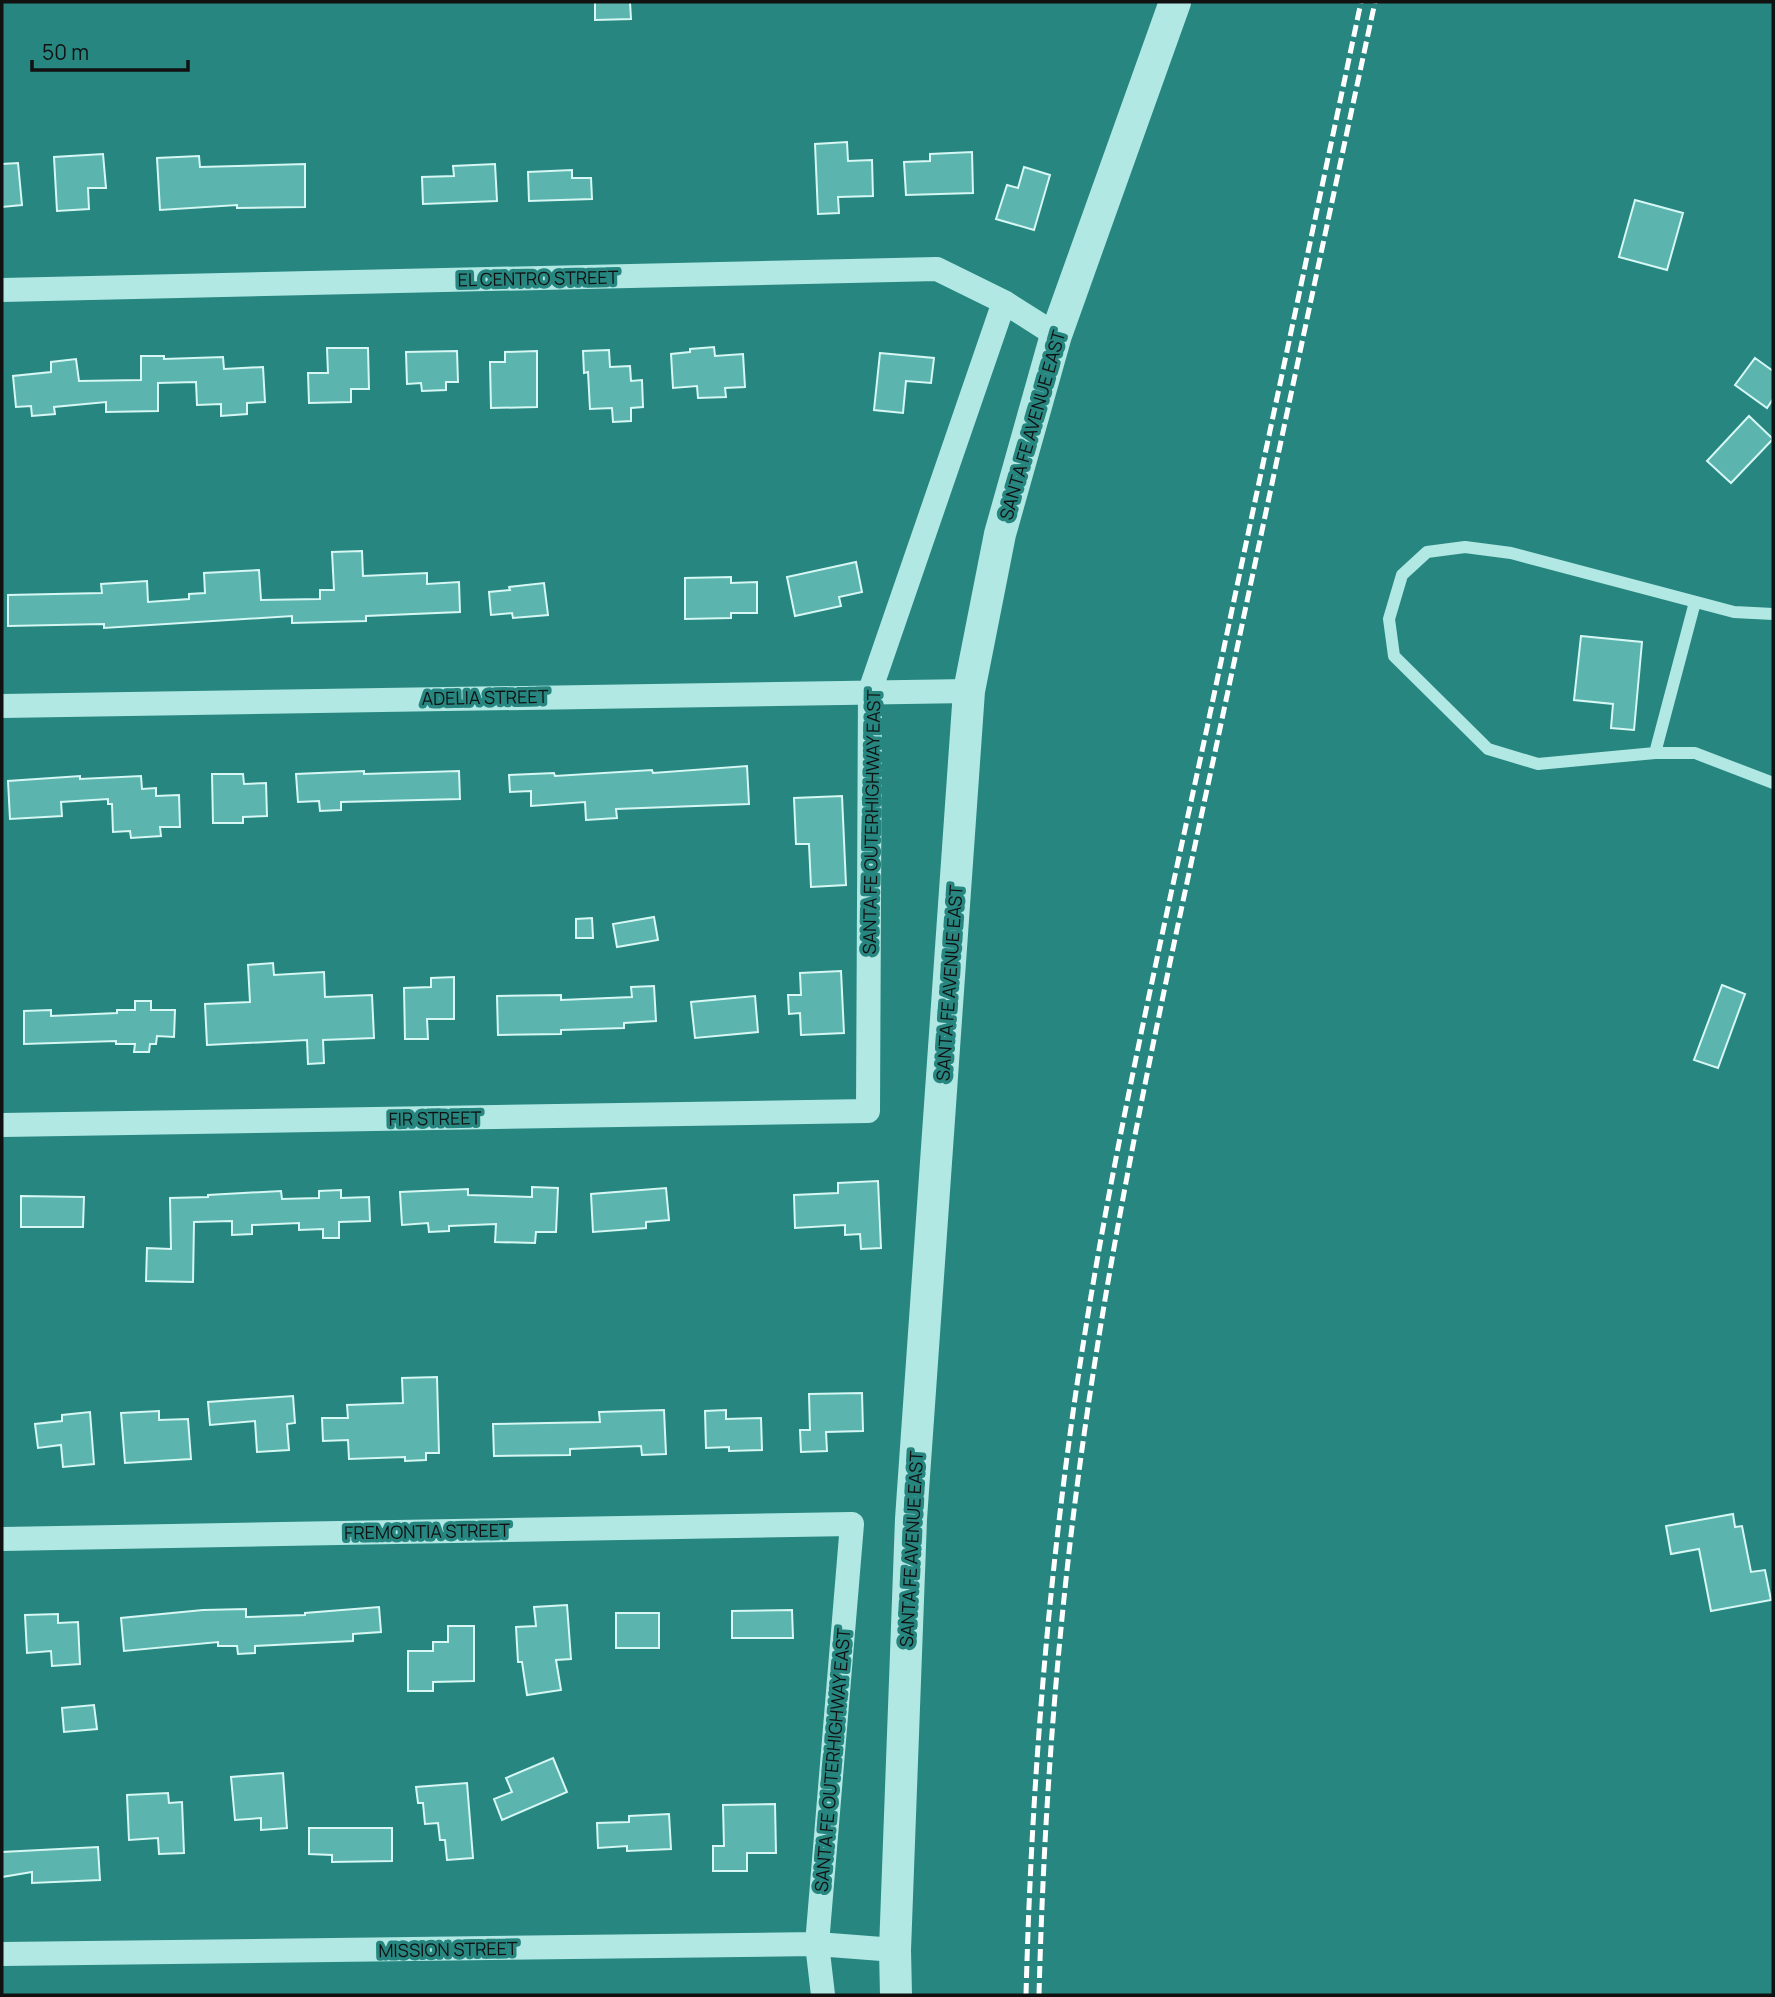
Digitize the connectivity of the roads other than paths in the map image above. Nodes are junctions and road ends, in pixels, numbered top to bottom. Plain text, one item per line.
1 (1175, 2) edge
2 (2, 290) edge
3 (1004, 302) junction
4 (1056, 335) junction
5 (1695, 602) junction
6 (1773, 614) edge
7 (870, 691) junction
8 (969, 691) junction
9 (2, 706) edge
10 (1655, 753) junction
11 (1773, 783) edge
12 (869, 1111) joint
13 (2, 1125) edge
14 (852, 1524) joint
15 (2, 1539) edge
16 (817, 1944) junction
17 (895, 1950) junction
18 (2, 1954) edge
19 (823, 1995) edge
20 (896, 1995) edge

1 - 4 street, SANTA FE AVENUE EAST
2 - 3 street, EL CENTRO STREET
3 - 4 street, EL CENTRO STREET
3 - 7 street, SANTA FE OUTERHIGHWAY EAST
4 - 8 street, SANTA FE AVENUE EAST
5 - 6 lane
5 - 10 lane
5 - 10 lane
7 - 8 street, ADELIA STREET
7 - 9 street, ADELIA STREET
7 - 12 street, SANTA FE OUTERHIGHWAY EAST
8 - 17 street, SANTA FE AVENUE EAST
10 - 11 lane
12 - 13 street, FIR STREET
14 - 15 street, FREMONTIA STREET
14 - 16 street, SANTA FE OUTERHIGHWAY EAST
16 - 17 street, MISSION STREET
16 - 18 street, MISSION STREET
16 - 19 street, SANTA FE OUTERHIGHWAY EAST
17 - 20 street, SANTA FE AVENUE EAST

